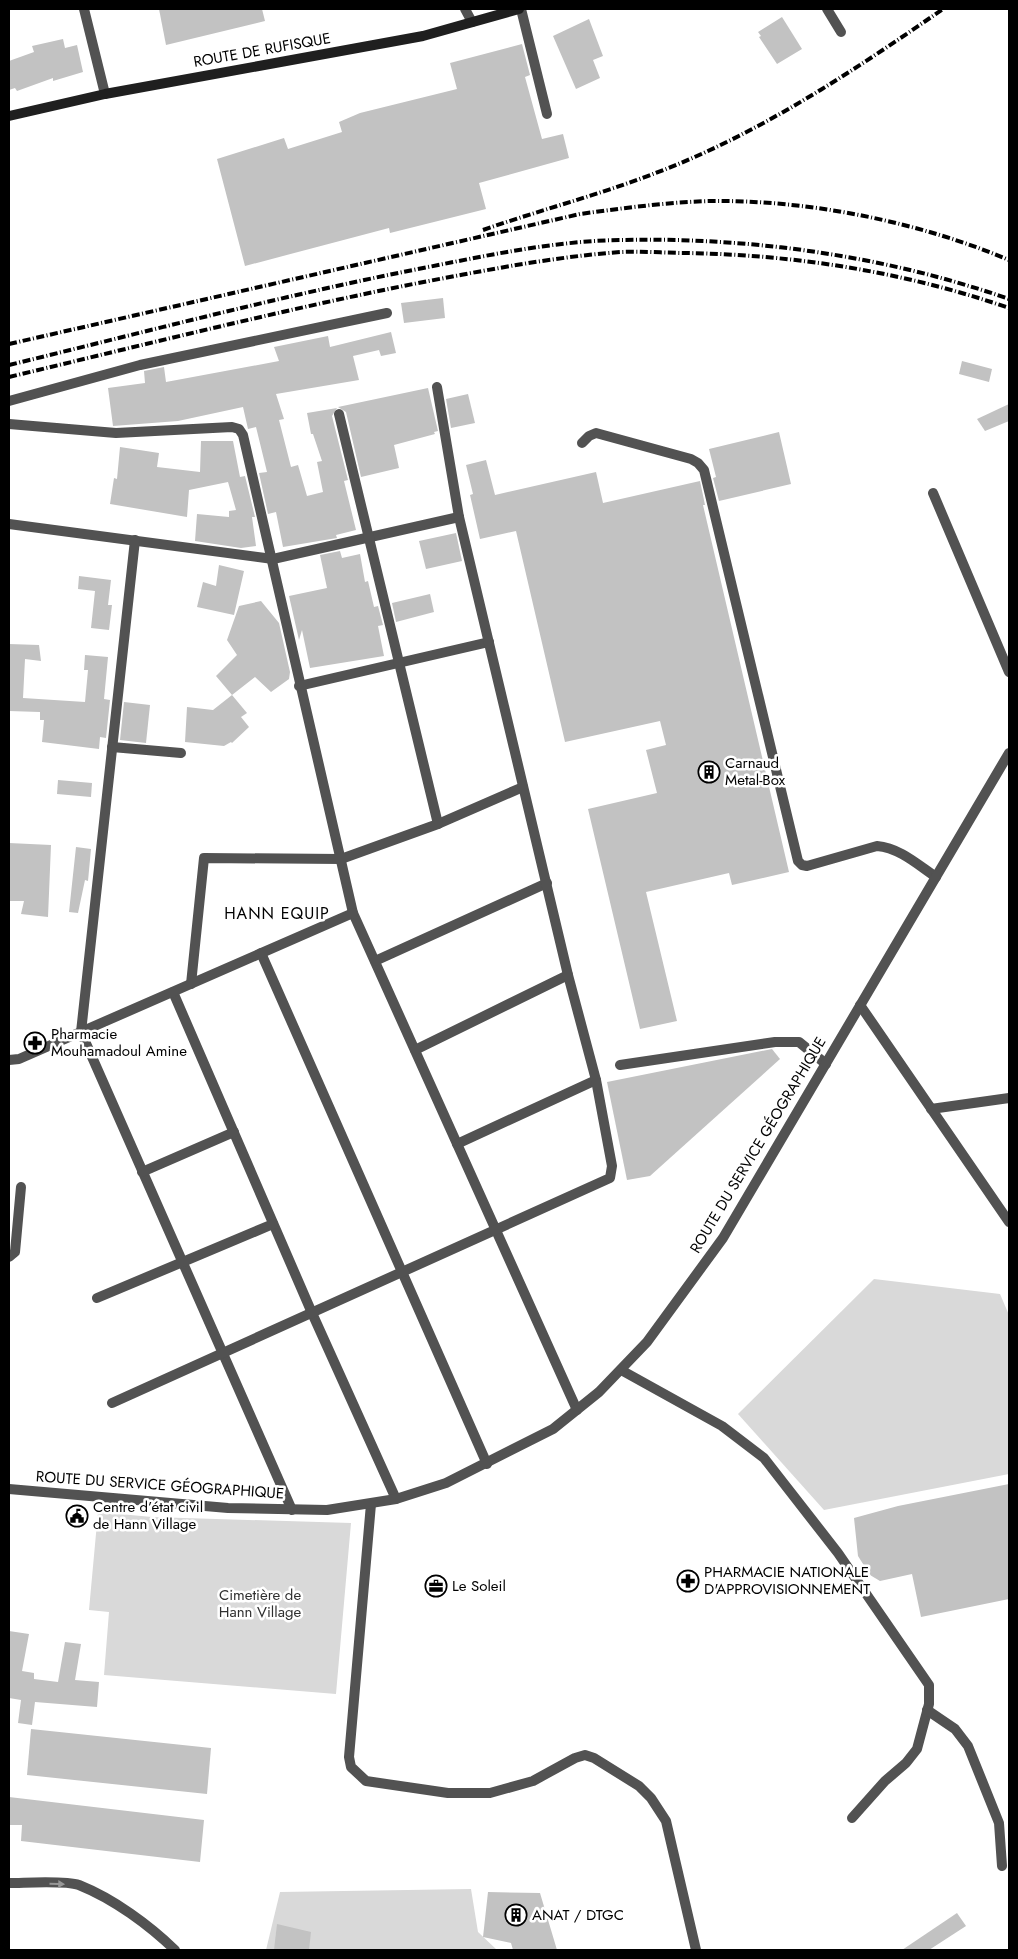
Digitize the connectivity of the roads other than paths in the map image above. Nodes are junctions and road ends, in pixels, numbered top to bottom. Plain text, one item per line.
1 (84, 9) edge
2 (465, 9) edge
3 (520, 9) edge
4 (827, 9) edge
5 (472, 22) junction
6 (841, 32) dead end
7 (105, 94) junction
8 (547, 114) dead end
9 (9, 116) edge
10 (387, 313) dead end
11 (437, 387) dead end
12 (9, 401) edge
13 (339, 414) dead end
14 (9, 424) edge
15 (582, 443) dead end
16 (933, 493) dead end
17 (459, 517) junction
18 (9, 524) edge
19 (369, 539) junction
20 (135, 540) junction
21 (273, 559) junction
22 (489, 642) junction
23 (399, 663) junction
24 (1009, 672) edge
25 (299, 686) junction
26 (112, 747) junction
27 (181, 753) dead end
28 (1009, 753) edge
29 (523, 788) junction
30 (438, 824) junction
31 (341, 859) junction
32 (936, 877) junction
33 (547, 883) junction
34 (353, 913) junction
35 (261, 953) junction
36 (375, 960) junction
37 (568, 975) junction
38 (191, 984) junction
39 (173, 992) junction
40 (860, 1005) junction
41 (81, 1032) junction
42 (415, 1050) junction
43 (9, 1060) edge
44 (826, 1064) junction
45 (620, 1065) dead end
46 (596, 1080) junction
47 (1009, 1098) edge
48 (931, 1109) junction
49 (234, 1132) junction
50 (457, 1144) junction
51 (142, 1172) junction
52 (21, 1187) dead end
53 (1009, 1222) edge
54 (273, 1224) junction
55 (496, 1229) junction
56 (9, 1257) edge
57 (182, 1262) junction
58 (402, 1272) junction
59 (97, 1298) dead end
60 (312, 1313) junction
61 (223, 1353) junction
62 (622, 1370) junction
63 (112, 1403) dead end
64 (577, 1410) junction
65 (486, 1464) junction
66 (9, 1489) edge
67 (396, 1499) junction
68 (371, 1504) junction
69 (292, 1510) junction
70 (927, 1710) junction
71 (852, 1818) dead end
72 (1002, 1866) dead end
73 (9, 1883) edge
74 (175, 1950) edge
75 (696, 1950) edge

1 - 7 street
2 - 5 street
3 - 5 main road, ROUTE DE RUFISQUE
3 - 8 street
4 - 6 street
5 - 7 main road, ROUTE DE RUFISQUE
7 - 9 main road, ROUTE DE RUFISQUE
10 - 12 street
11 - 17 street
13 - 19 street
14 - 21 street
15 - 32 street
16 - 24 street
17 - 19 street
17 - 22 street
18 - 20 street
19 - 21 street
19 - 23 street
20 - 21 street
20 - 26 street
21 - 25 street
22 - 23 street
22 - 29 street
23 - 25 street
23 - 30 street
25 - 31 street
26 - 27 street
26 - 41 street
28 - 32 street, ROUTE DU SERVICE GÉOGRAPHIQUE
29 - 30 street
29 - 33 street
30 - 31 street
31 - 34 street
31 - 38 street
32 - 40 street, ROUTE DU SERVICE GÉOGRAPHIQUE
33 - 36 street
33 - 37 street
34 - 35 street
34 - 36 street
35 - 38 street
35 - 58 street
36 - 42 street
37 - 42 street
37 - 46 street
38 - 39 street
39 - 41 street
39 - 49 street
40 - 44 street, ROUTE DU SERVICE GÉOGRAPHIQUE
40 - 48 street
41 - 43 street
41 - 51 street
42 - 50 street
44 - 45 street
44 - 62 street, ROUTE DU SERVICE GÉOGRAPHIQUE
46 - 50 street
46 - 55 street
47 - 48 street
48 - 53 street
49 - 51 street
49 - 54 street
50 - 55 street
51 - 57 street
52 - 56 street
54 - 57 street
54 - 60 street
55 - 58 street
55 - 64 street
57 - 59 street
57 - 61 street
58 - 60 street
58 - 65 street
60 - 61 street
60 - 67 street
61 - 63 street
61 - 69 street
62 - 64 street, ROUTE DU SERVICE GÉOGRAPHIQUE
62 - 70 street
64 - 65 street, ROUTE DU SERVICE GÉOGRAPHIQUE
65 - 67 street, ROUTE DU SERVICE GÉOGRAPHIQUE
66 - 69 street, ROUTE DU SERVICE GÉOGRAPHIQUE
67 - 68 street, ROUTE DU SERVICE GÉOGRAPHIQUE
68 - 69 street, ROUTE DU SERVICE GÉOGRAPHIQUE
68 - 75 street
70 - 71 street
70 - 72 street
73 -> 74 street

